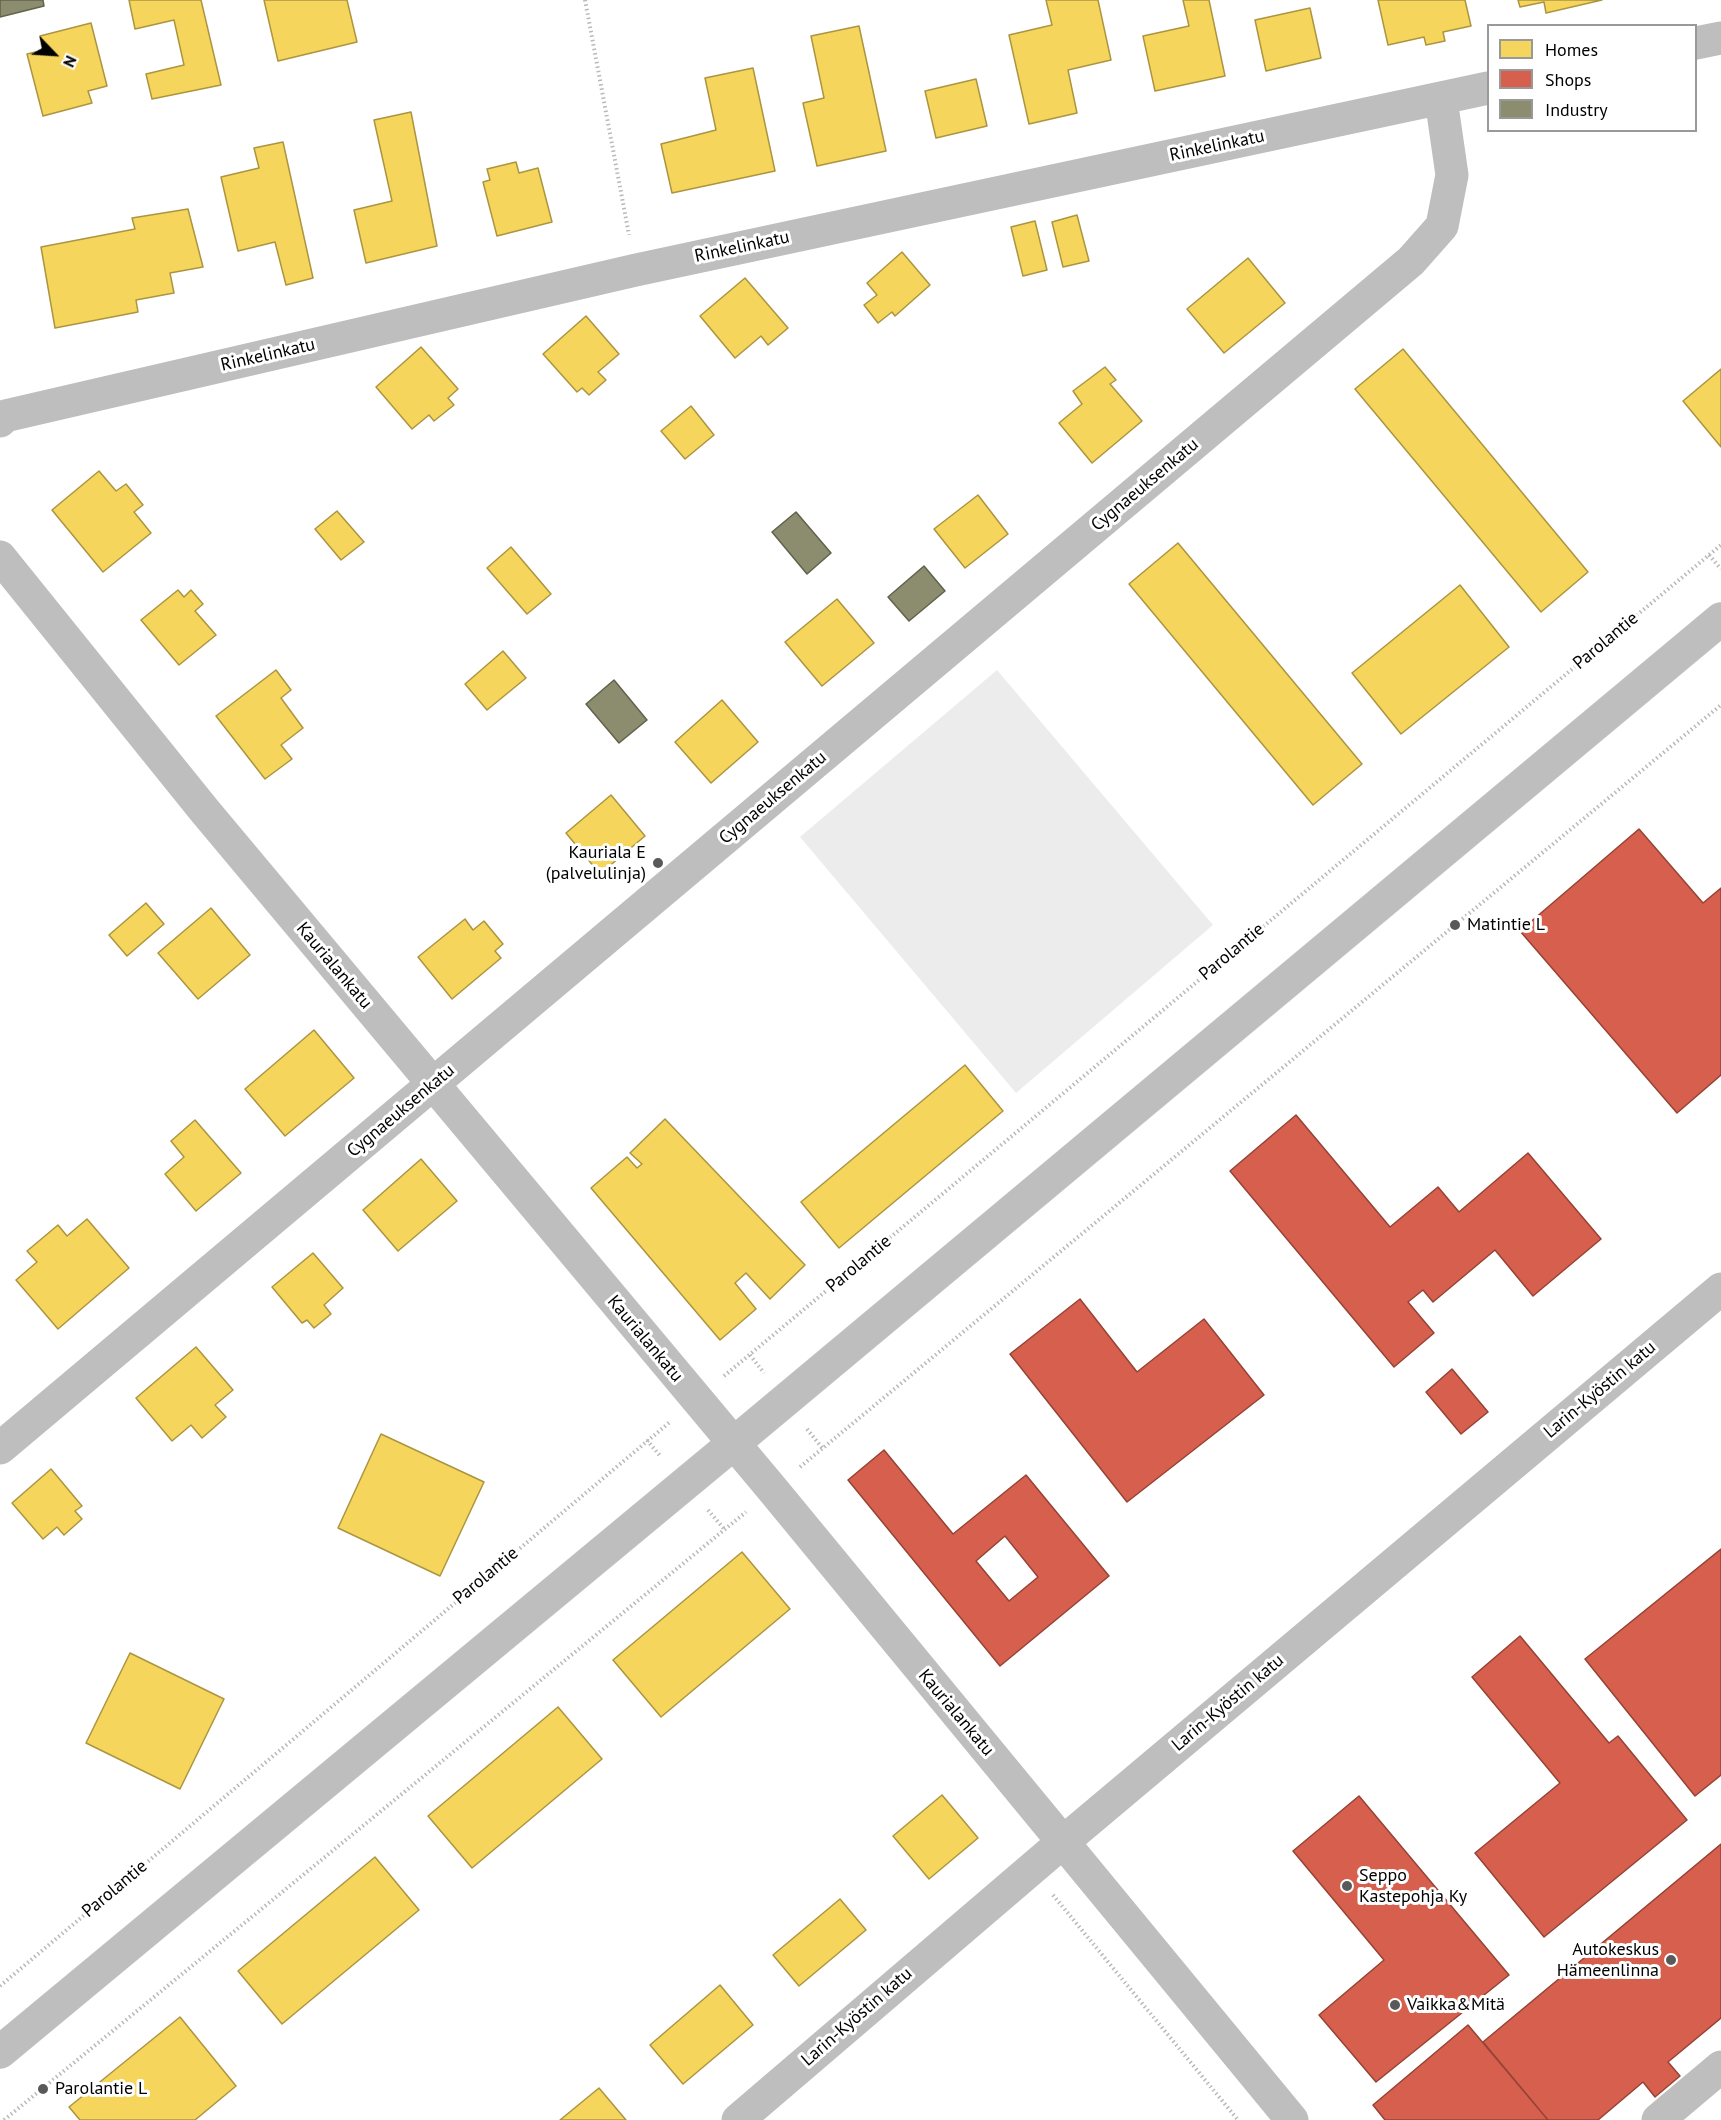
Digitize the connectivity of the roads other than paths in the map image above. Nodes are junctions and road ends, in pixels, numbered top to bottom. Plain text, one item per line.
1 (1721, 38) edge
2 (1697, 43) edge
3 (1487, 88) edge
4 (1441, 99) junction
5 (0, 421) edge
6 (0, 557) edge
7 (1721, 620) edge
8 (433, 1085) junction
9 (1721, 1289) edge
10 (733, 1444) junction
11 (0, 1448) edge
12 (1063, 1842) junction
13 (0, 2052) edge
14 (1721, 2067) edge
15 (738, 2120) edge
16 (1292, 2120) edge
17 (1658, 2120) edge

1 - 2 street
3 - 4 street, Rinkelinkatu
4 - 5 street, Rinkelinkatu
4 - 8 street, Cygnaeuksenkatu
6 - 8 street, Kaurialankatu
7 - 10 street
8 - 10 street, Kaurialankatu
8 - 11 street, Cygnaeuksenkatu
9 - 12 street, Larin-Kyöstin katu
10 - 12 street, Kaurialankatu
10 - 13 street
12 - 15 street, Larin-Kyöstin katu
12 - 16 street, Kaurialankatu
14 - 17 street

